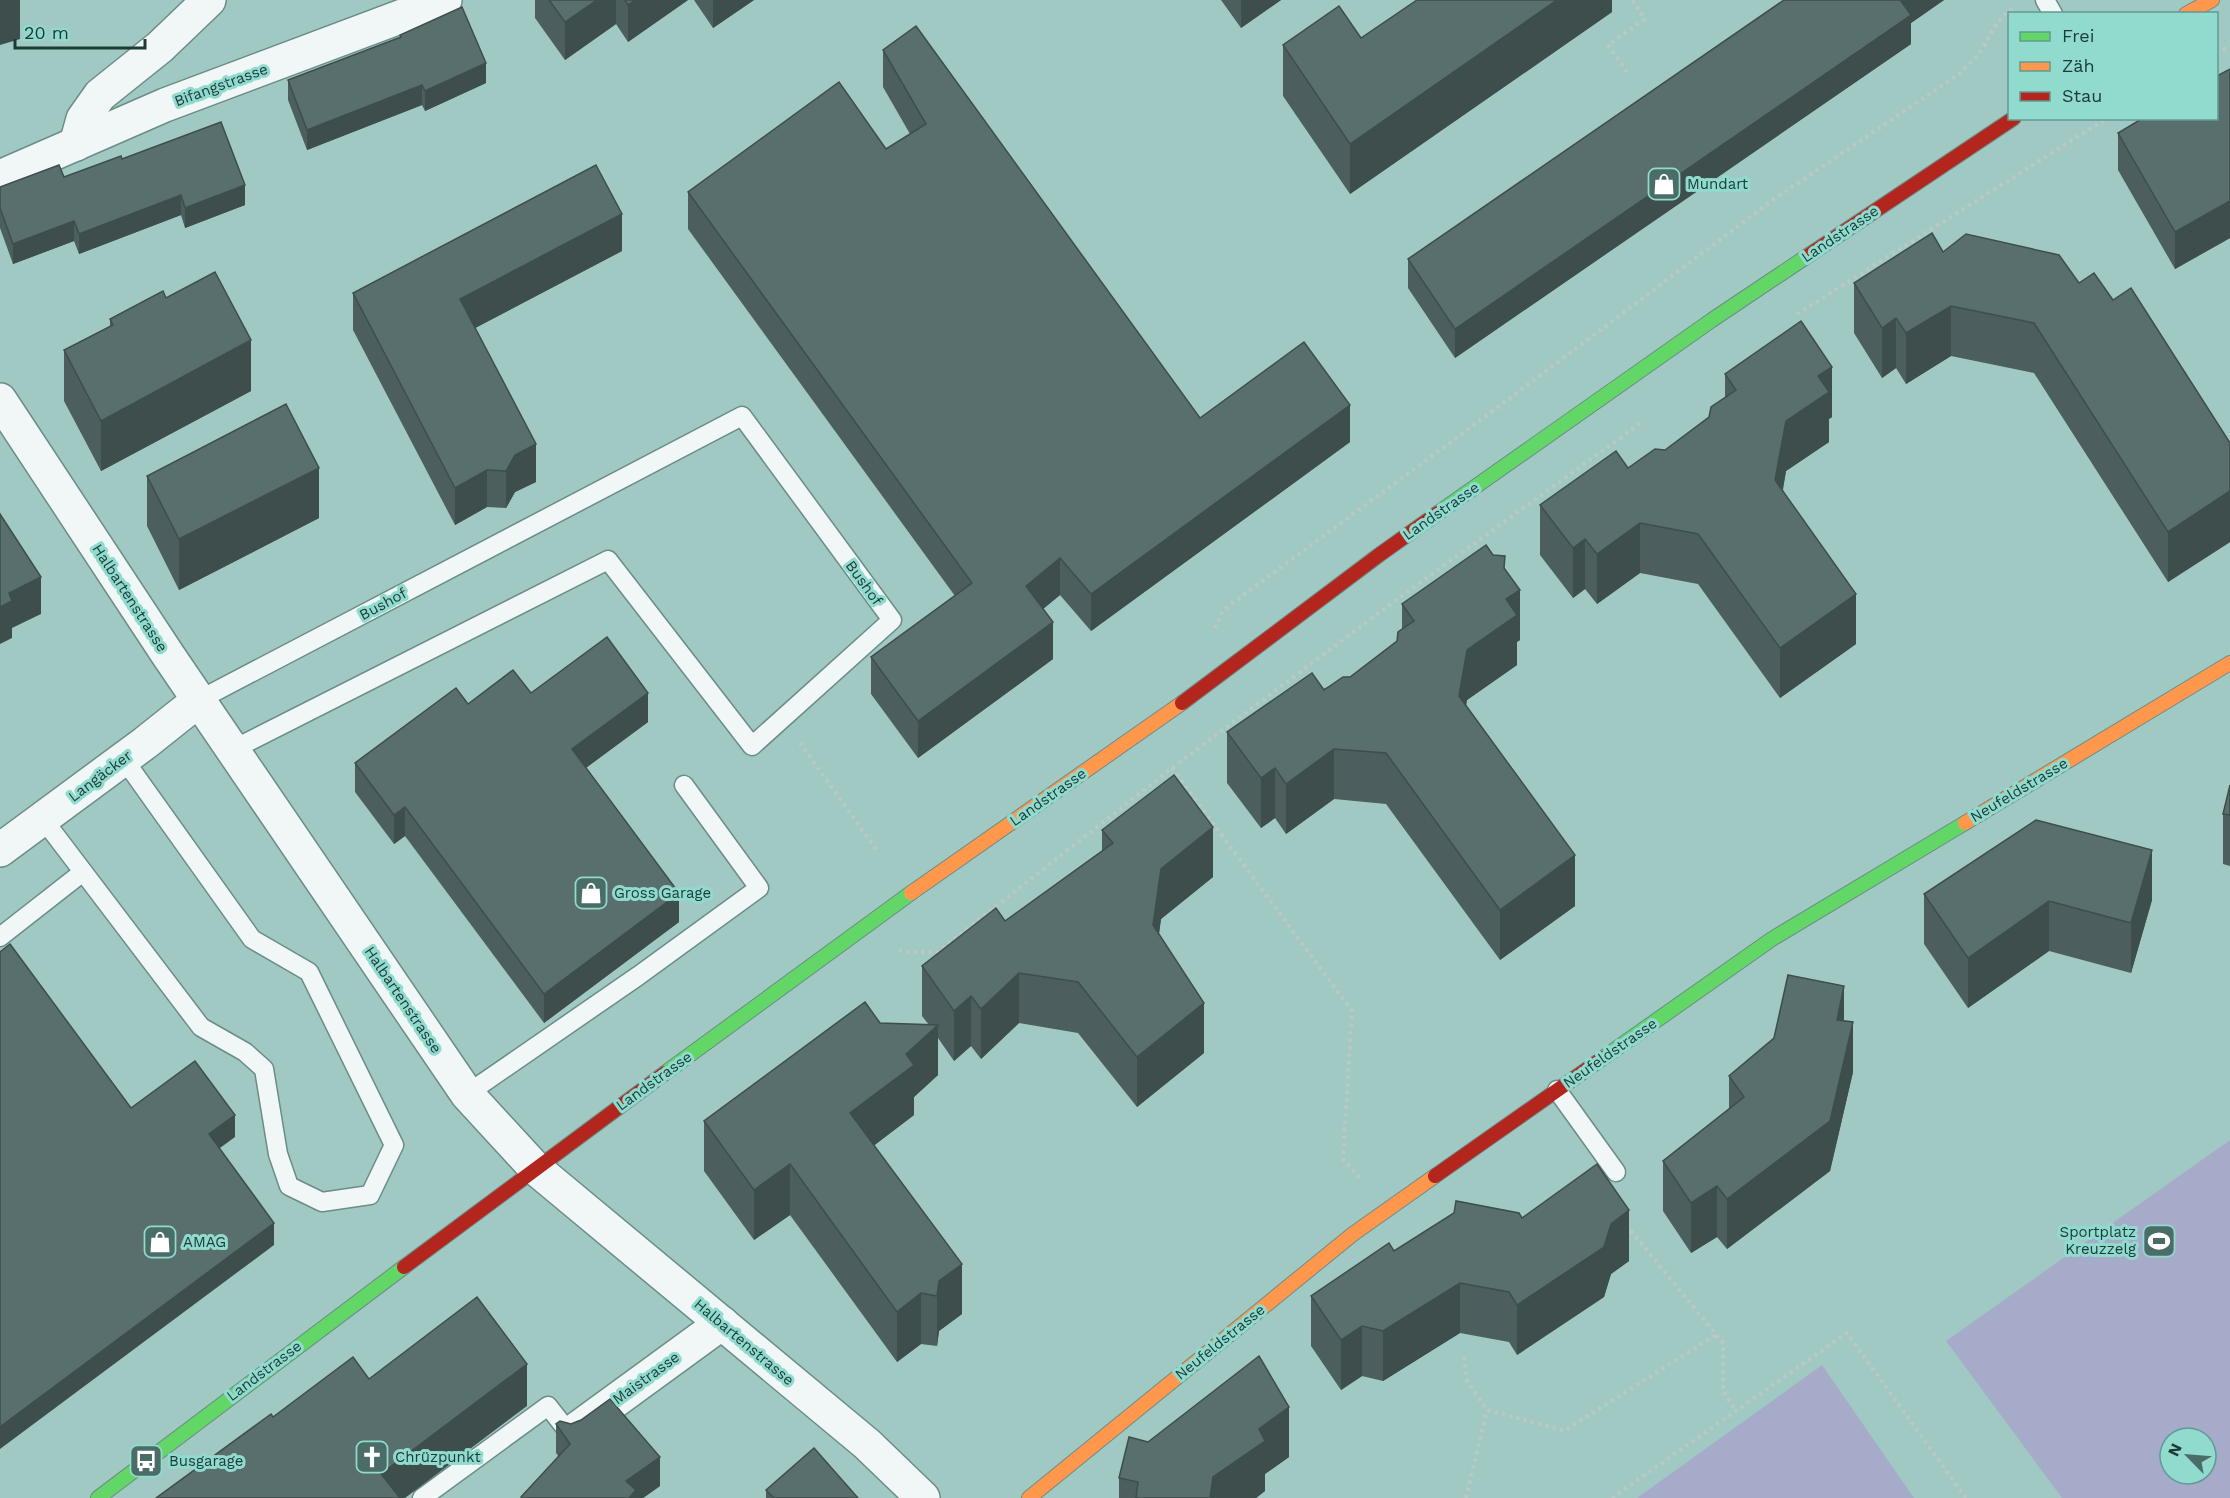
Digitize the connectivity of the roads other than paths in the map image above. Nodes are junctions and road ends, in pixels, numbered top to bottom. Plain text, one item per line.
1 (209, 0) edge
2 (445, 0) edge
3 (2212, 0) edge
4 (2190, 12) edge
5 (2011, 120) edge
6 (76, 144) junction
7 (0, 177) edge
8 (0, 400) edge
9 (2230, 663) edge
10 (199, 700) junction
11 (232, 750) junction
12 (123, 758) junction
13 (684, 785) dead end
14 (43, 819) junction
15 (0, 850) edge
16 (83, 872) junction
17 (0, 936) edge
18 (1557, 1090) junction
19 (467, 1094) junction
20 (535, 1168) junction
21 (1616, 1172) road end
22 (722, 1323) junction
23 (570, 1434) joint
24 (98, 1498) edge
25 (422, 1498) edge
26 (923, 1498) edge
27 (1029, 1498) edge

1 - 6 street
2 - 6 street, Bifangstrasse
3 - 4 main road
5 - 20 main road, Landstrasse
6 - 7 street, Bifangstrasse
8 - 10 street, Halbartenstrasse
9 - 18 main road, Neufeldstrasse
10 - 11 street, Halbartenstrasse
10 - 11 lane, Bushof
10 - 12 street, Langäcker
11 - 19 street, Halbartenstrasse
12 - 14 street, Langäcker
12 - 16 lane
13 - 19 lane
14 - 15 street, Langäcker
14 - 16 lane
16 - 17 lane
18 - 21 lane
18 - 27 main road, Neufeldstrasse
19 - 20 street, Halbartenstrasse
20 - 22 street, Halbartenstrasse
20 - 24 main road, Landstrasse
22 - 23 street, Maistrasse
22 - 26 street, Halbartenstrasse
23 - 25 lane

